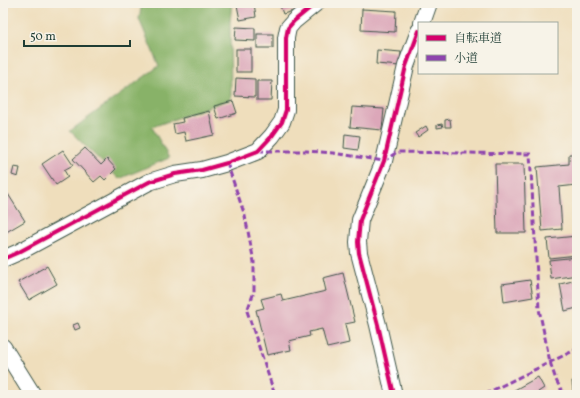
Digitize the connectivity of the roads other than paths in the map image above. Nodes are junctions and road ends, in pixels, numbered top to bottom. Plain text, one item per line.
1 (316, 3) edge
2 (430, 3) edge
3 (434, 3) edge
4 (438, 3) edge
5 (422, 22) edge
6 (418, 34) edge
7 (3, 259) edge
8 (3, 347) edge
9 (33, 395) edge
10 (394, 395) edge

1 - 7 street
2 - 5 street
3 - 4 street
6 - 10 street
8 - 9 street

